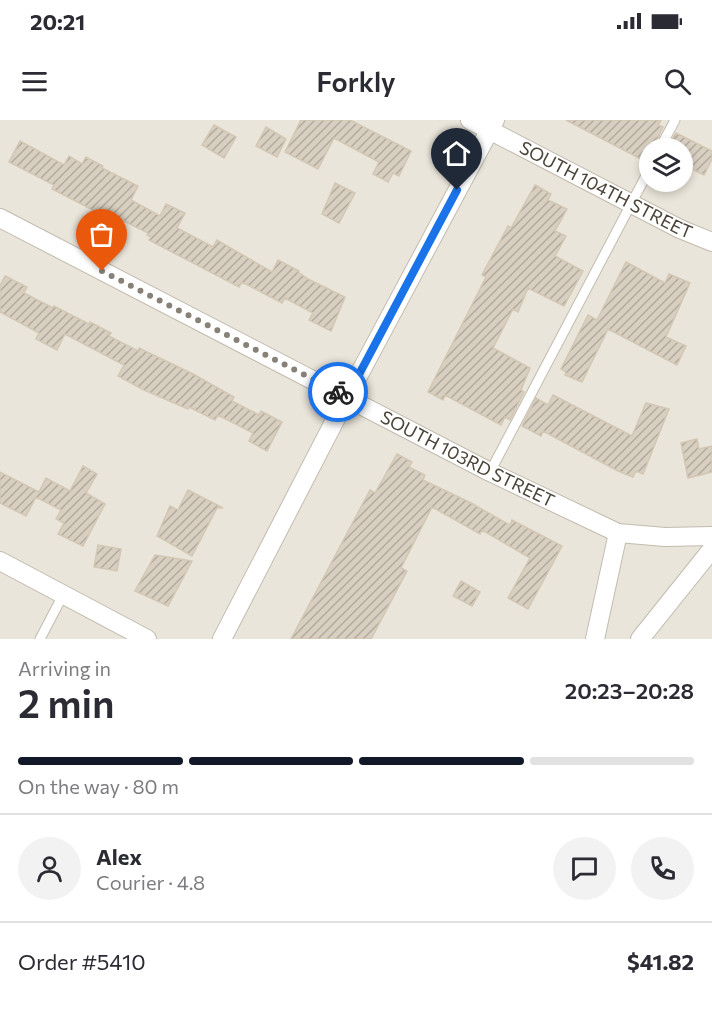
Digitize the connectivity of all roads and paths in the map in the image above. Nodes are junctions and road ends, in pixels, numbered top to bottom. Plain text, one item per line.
1 (470, 120) edge
2 (675, 120) edge
3 (492, 125) edge
4 (665, 138) edge
5 (639, 188) edge
6 (631, 203) junction
7 (0, 218) edge
8 (712, 242) edge
9 (347, 397) junction
10 (490, 472) junction
11 (618, 533) junction
12 (712, 536) edge
13 (712, 549) edge
14 (0, 561) edge
15 (63, 595) junction
16 (40, 639) edge
17 (147, 639) edge
18 (222, 639) edge
19 (595, 639) edge
20 (640, 639) edge

1 - 3 street, SOUTH 104TH STREET
2 - 4 lane
3 - 6 street, SOUTH 104TH STREET
3 - 9 street
5 - 6 lane
6 - 8 street, SOUTH 104TH STREET
6 - 10 lane
7 - 9 street, SOUTH 103RD STREET
9 - 10 street, SOUTH 103RD STREET
9 - 18 street
10 - 11 street, SOUTH 103RD STREET
11 - 12 street, SOUTH 103RD STREET
11 - 19 street
13 - 20 street
14 - 15 street
15 - 16 lane
15 - 17 street

